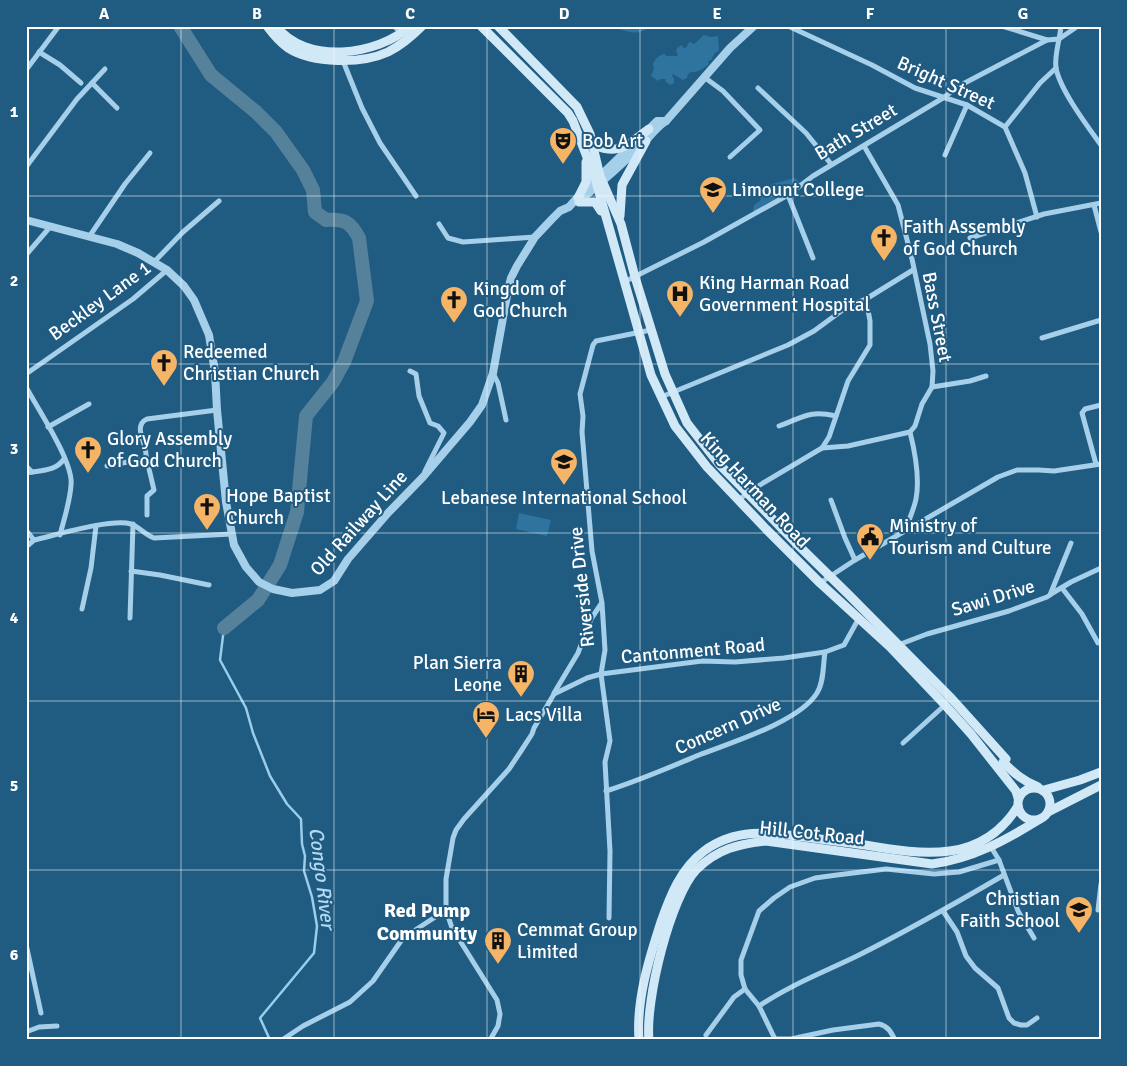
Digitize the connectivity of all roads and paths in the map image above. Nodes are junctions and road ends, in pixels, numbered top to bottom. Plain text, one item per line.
1 (59, 26) edge
2 (266, 26) edge
3 (276, 26) edge
4 (394, 26) edge
5 (410, 26) edge
6 (422, 26) edge
7 (481, 26) edge
8 (498, 26) edge
9 (754, 26) edge
10 (788, 26) edge
11 (1002, 26) edge
12 (1061, 26) edge
13 (1078, 26) edge
14 (402, 34) junction
15 (1060, 39) junction
16 (1047, 40) junction
17 (39, 52) junction
18 (343, 61) junction
19 (1056, 68) junction
20 (105, 69) dead end
21 (26, 70) edge
22 (704, 78) junction
23 (92, 82) junction
24 (553, 82) junction
25 (81, 83) dead end
26 (758, 88) dead end
27 (545, 90) junction
28 (943, 98) junction
29 (967, 105) junction
30 (117, 108) dead end
31 (666, 121) junction
32 (1005, 127) junction
33 (649, 129) junction
34 (646, 141) junction
35 (594, 145) junction
36 (1101, 145) edge
37 (864, 146) junction
38 (585, 152) junction
39 (150, 153) dead end
40 (945, 155) dead end
41 (730, 157) dead end
42 (831, 164) junction
43 (26, 167) edge
44 (599, 181) junction
45 (788, 195) junction
46 (416, 196) dead end
47 (579, 200) junction
48 (220, 201) dead end
49 (1101, 202) edge
50 (1094, 205) junction
51 (1037, 217) junction
52 (26, 220) edge
53 (607, 223) junction
54 (439, 224) dead end
55 (621, 224) junction
56 (50, 227) junction
57 (1101, 232) edge
58 (89, 237) junction
59 (535, 237) junction
60 (970, 238) dead end
61 (26, 255) edge
62 (813, 258) dead end
63 (154, 262) junction
64 (167, 270) junction
65 (913, 270) junction
66 (635, 277) junction
67 (624, 282) junction
68 (866, 299) junction
69 (1101, 320) edge
70 (651, 330) junction
71 (639, 332) junction
72 (1042, 338) dead end
73 (410, 371) dead end
74 (215, 372) junction
75 (243, 372) dead end
76 (493, 373) junction
77 (26, 374) edge
78 (986, 376) dead end
79 (26, 387) edge
80 (932, 387) junction
81 (672, 392) junction
82 (661, 397) junction
83 (89, 404) dead end
84 (1101, 405) edge
85 (216, 410) junction
86 (836, 416) junction
87 (506, 420) dead end
88 (779, 426) dead end
89 (48, 427) junction
90 (910, 432) junction
91 (822, 448) junction
92 (146, 456) junction
93 (64, 459) junction
94 (1098, 464) edge
95 (26, 466) edge
96 (107, 466) dead end
97 (29, 473) edge
98 (423, 477) junction
99 (748, 494) junction
100 (738, 500) junction
101 (831, 500) dead end
102 (148, 515) dead end
103 (133, 524) junction
104 (96, 526) junction
105 (26, 530) edge
106 (906, 530) junction
107 (232, 534) junction
108 (60, 535) junction
109 (34, 540) junction
110 (1071, 542) dead end
111 (26, 546) edge
112 (855, 560) junction
113 (1101, 568) edge
114 (131, 571) junction
115 (830, 577) junction
116 (820, 583) junction
117 (209, 585) dead end
118 (1062, 588) junction
119 (1050, 594) junction
120 (602, 603) junction
121 (82, 609) dead end
122 (861, 614) junction
123 (130, 618) dead end
124 (1101, 642) edge
125 (894, 646) junction
126 (825, 652) junction
127 (601, 674) junction
128 (554, 694) junction
129 (948, 702) junction
130 (903, 743) dead end
131 (1101, 772) edge
132 (1101, 785) edge
133 (1041, 788) junction
134 (606, 791) junction
135 (1018, 802) junction
136 (1050, 811) junction
137 (1040, 819) junction
138 (991, 847) junction
139 (999, 860) junction
140 (1004, 875) junction
141 (1101, 886) edge
142 (446, 910) junction
143 (1098, 910) dead end
144 (943, 911) junction
145 (609, 918) dead end
146 (1034, 938) dead end
147 (26, 944) edge
148 (745, 989) junction
149 (759, 1006) junction
150 (41, 1013) dead end
151 (1037, 1018) dead end
152 (57, 1026) dead end
153 (26, 1032) edge
154 (706, 1035) dead end
155 (775, 1039) edge
156 (282, 1040) edge
157 (490, 1040) edge
158 (639, 1040) edge
159 (648, 1040) edge
160 (895, 1040) edge

1 - 17 street
2 - 18 main road
3 - 14 main road
4 - 14 street
5 - 14 main road
6 - 18 main road
7 - 27 main road, King Harman Road
8 - 24 main road, King Harman Road
9 - 22 street, Old Railway Line
10 - 28 street, Bright Street
11 - 16 street
12 - 15 street
13 - 15 street
15 - 16 street, Bath Street
15 - 19 street
16 - 28 street, Bath Street
17 - 21 street
17 - 25 street
18 - 46 street
19 - 32 street
19 - 36 street
20 - 23 street
22 - 31 street, Old Railway Line
22 - 41 street
23 - 30 street
23 - 43 street
24 - 27 main road
24 - 35 main road, King Harman Road
26 - 42 street
27 - 38 main road, King Harman Road
28 - 29 street, Bright Street
28 - 37 street, Bath Street
29 - 32 street, Bright Street
29 - 40 street
31 - 33 street, Old Railway Line
31 - 34 street, Old Railway Line
32 - 51 street, Bright Street
33 - 35 main road
33 - 44 street, Old Railway Line
34 - 44 street, Old Railway Line
34 - 55 main road
35 - 44 main road, King Harman Road
37 - 42 street, Bath Street
37 - 65 street, Bass Street
38 - 44 main road, King Harman Road
38 - 47 main road
39 - 58 street
42 - 45 street, Bath Street
44 - 47 street, Old Railway Line
44 - 53 main road, King Harman Road
44 - 55 main road, King Harman Road
45 - 62 street
45 - 66 street, Bath Street
47 - 53 main road
47 - 59 street, Old Railway Line
48 - 63 street
49 - 50 street
50 - 51 street
50 - 57 street
51 - 60 street
52 - 56 street, Old Railway Line
53 - 67 main road, King Harman Road
54 - 59 street
55 - 66 main road, King Harman Road
56 - 58 street, Old Railway Line
56 - 61 street
58 - 63 street, Old Railway Line
59 - 76 street, Old Railway Line
63 - 64 street, Old Railway Line
64 - 74 street, Old Railway Line
64 - 77 street, Beckley Lane 1
65 - 68 street
65 - 80 street, Bass Street
66 - 67 street, Bath Street
66 - 70 main road, King Harman Road
67 - 71 main road, King Harman Road
68 - 81 street
68 - 86 street
69 - 72 street
70 - 71 street, Riverside Drive
70 - 81 main road, King Harman Road
71 - 82 main road, King Harman Road
71 - 120 street, Riverside Drive
73 - 98 street
74 - 75 street
74 - 85 street, Old Railway Line
76 - 87 street
76 - 98 street, Old Railway Line
78 - 80 street
79 - 89 street
80 - 90 street, Bass Street
81 - 82 street
81 - 99 main road, King Harman Road
82 - 100 main road, King Harman Road
83 - 89 street
84 - 94 street
85 - 92 street
85 - 107 street, Old Railway Line
86 - 88 street
86 - 91 street
89 - 93 street
90 - 91 street
90 - 106 street
91 - 99 street
92 - 96 street
92 - 102 street
93 - 97 street
93 - 108 street
94 - 106 street
95 - 97 street
98 - 107 street, Old Railway Line
99 - 100 street
99 - 115 main road, King Harman Road
100 - 116 main road, King Harman Road
101 - 112 street
103 - 104 street
103 - 107 street
103 - 114 street
104 - 108 street
104 - 121 street
105 - 109 street
106 - 112 street
108 - 109 street
109 - 111 street
110 - 119 street, Sawi Drive
112 - 115 street
113 - 118 street
114 - 117 street
114 - 123 street
115 - 116 street
115 - 122 main road, King Harman Road
116 - 122 main road, King Harman Road
118 - 119 street
118 - 124 street
119 - 125 street, Sawi Drive
120 - 127 street, Riverside Drive
120 - 128 street
122 - 125 main road, King Harman Road
122 - 126 street, Cantonment Road
125 - 129 main road, King Harman Road
126 - 127 street, Cantonment Road
126 - 134 street, Concern Drive
127 - 128 street, Cantonment Road
127 - 134 street, Riverside Drive
128 - 142 street
129 - 130 street
129 - 133 main road, King Harman Road
129 - 135 main road, King Harman Road
131 - 133 main road
132 - 136 main road
133 - 135 main road
133 - 136 main road
134 - 145 street, Riverside Drive
135 - 137 main road
135 - 158 main road, Hill Cot Road
136 - 137 main road
137 - 138 main road, Hill Cot Road
138 - 139 street
138 - 159 main road, Hill Cot Road
139 - 140 street
139 - 148 street
140 - 144 street
140 - 146 street
141 - 143 street
142 - 156 street
142 - 157 street
144 - 149 street
144 - 151 street
147 - 150 street
148 - 149 street
148 - 154 street
149 - 155 street
152 - 153 street
155 - 160 street

